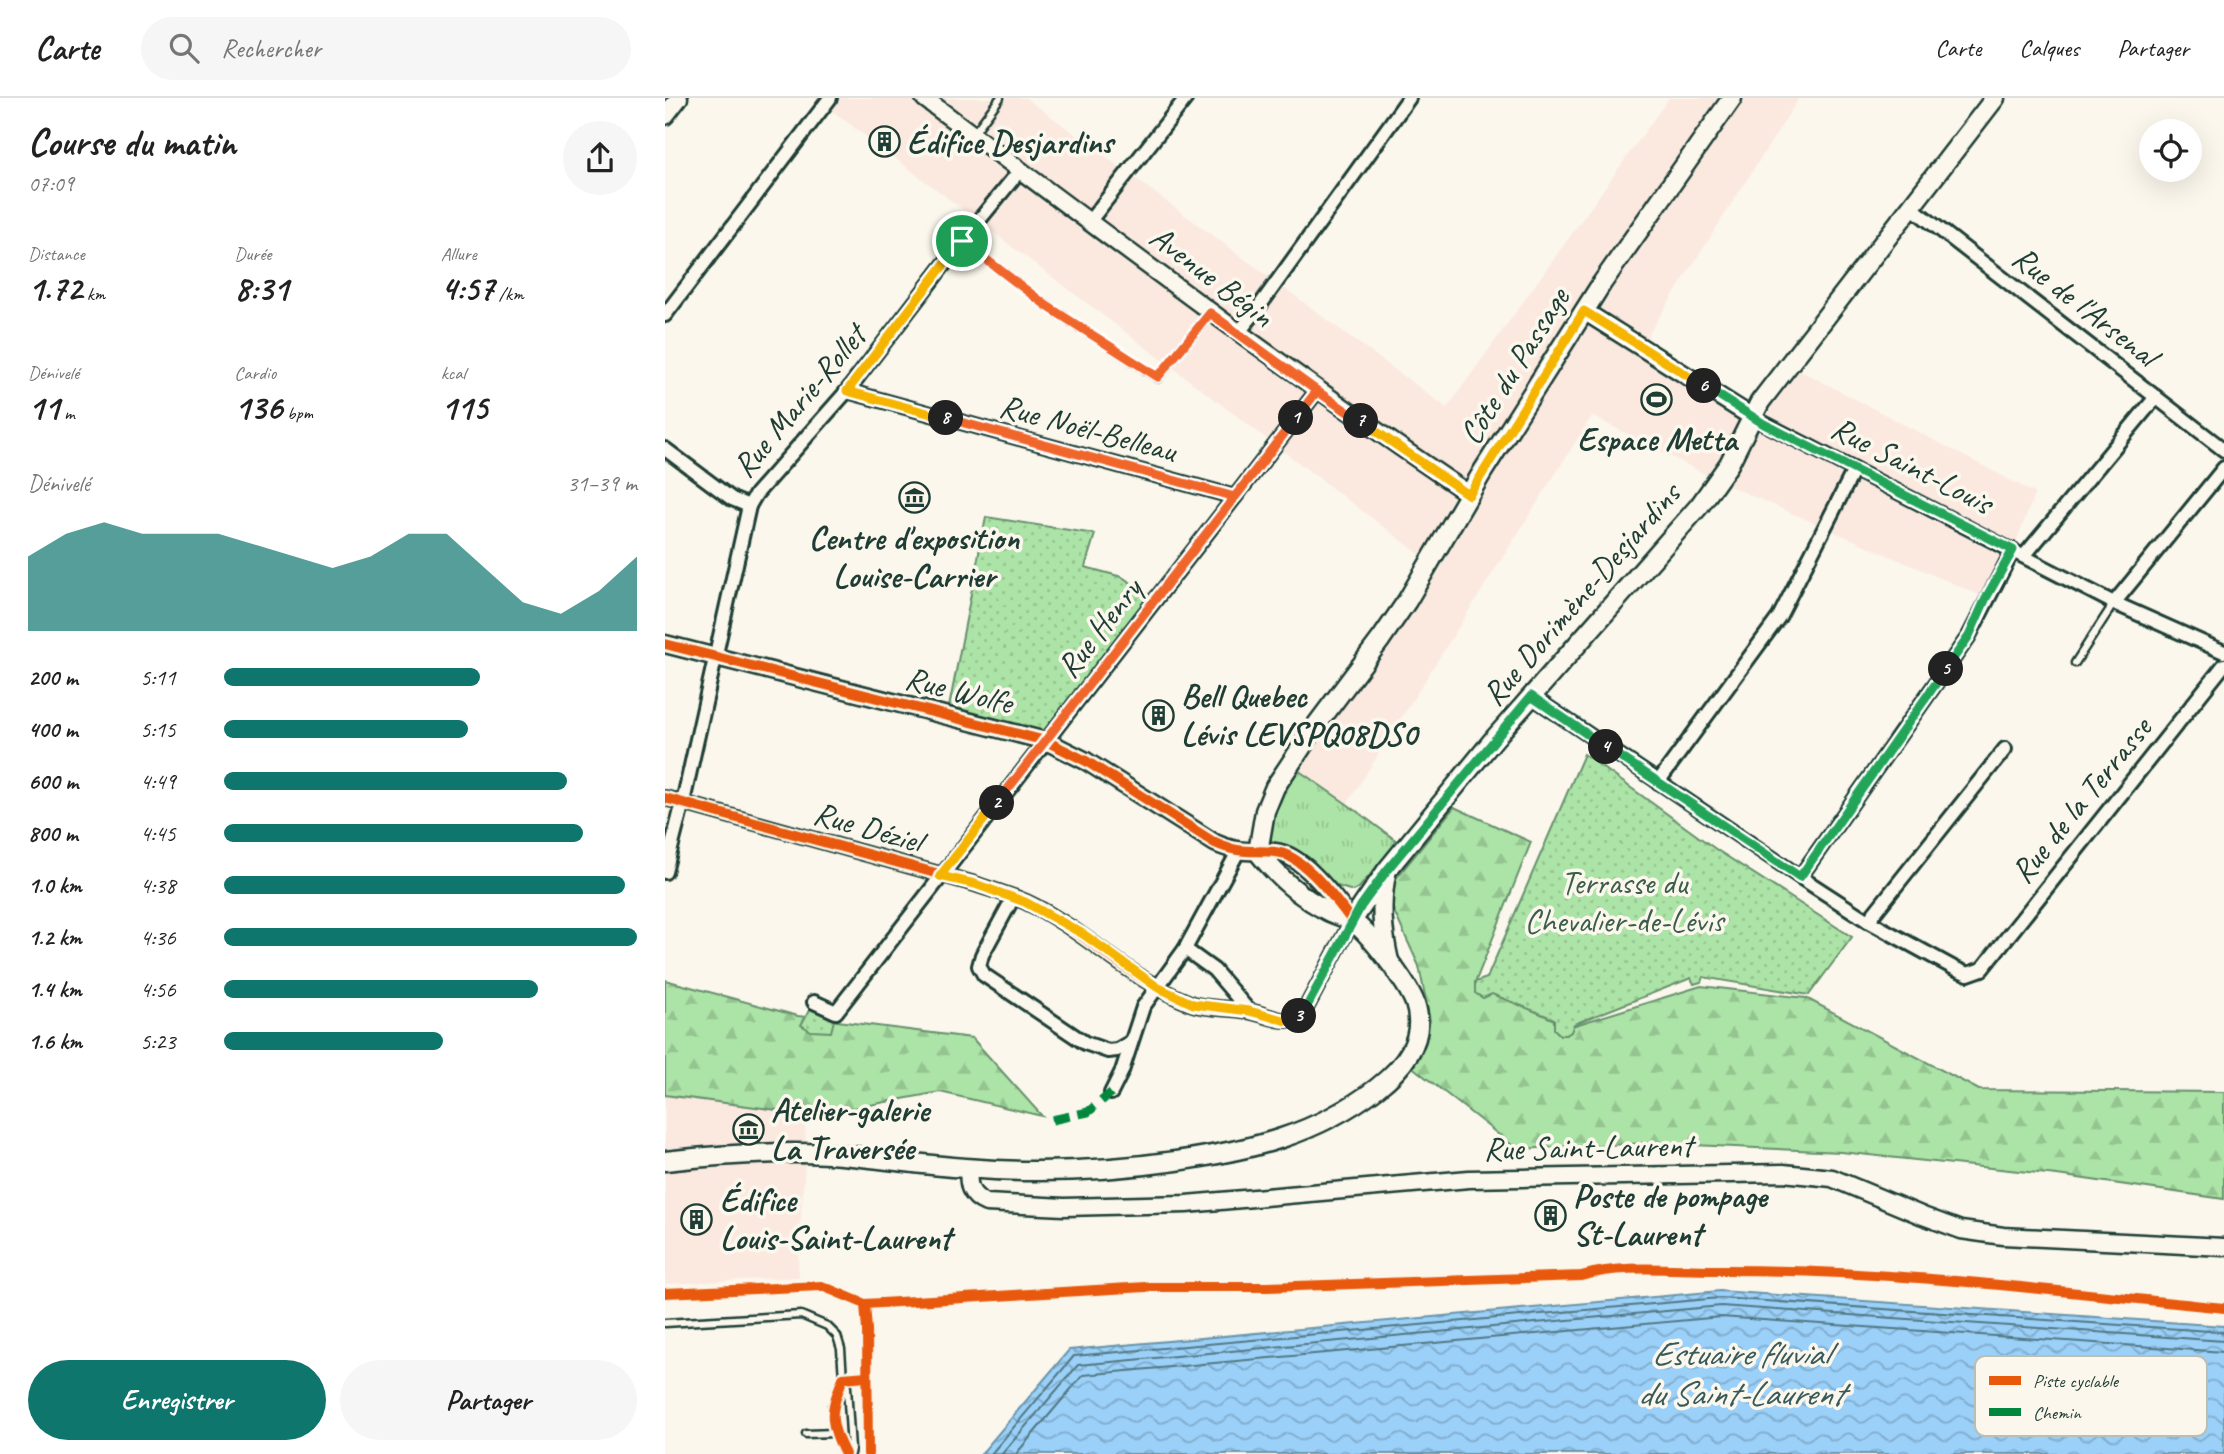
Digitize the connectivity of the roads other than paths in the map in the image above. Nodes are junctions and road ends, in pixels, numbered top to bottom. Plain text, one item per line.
1 (678, 98) edge
2 (830, 98) edge
3 (924, 98) edge
4 (1000, 98) edge
5 (1186, 98) edge
6 (1409, 98) edge
7 (1732, 98) edge
8 (1995, 98) edge
9 (665, 116) edge
10 (973, 134) junction
11 (1021, 169) junction
12 (1911, 206) junction
13 (1089, 222) junction
14 (962, 241) junction
15 (1584, 311) junction
16 (1210, 313) junction
17 (665, 315) edge
18 (1238, 333) junction
19 (847, 391) junction
20 (1317, 391) junction
21 (2157, 397) junction
22 (1752, 417) junction
23 (665, 449) edge
24 (2224, 450) edge
25 (2224, 468) edge
26 (1854, 470) junction
27 (1469, 495) junction
28 (1235, 497) junction
29 (749, 506) junction
30 (2018, 553) junction
31 (2114, 603) junction
32 (665, 644) edge
33 (2224, 652) edge
34 (715, 657) junction
35 (2075, 663) dead end
36 (2224, 665) edge
37 (1531, 696) junction
38 (1046, 741) junction
39 (2005, 748) dead end
40 (1658, 782) junction
41 (665, 798) edge
42 (683, 803) junction
43 (1239, 850) junction
44 (1258, 852) junction
45 (1387, 870) junction
46 (665, 872) edge
47 (940, 876) junction
48 (1800, 877) junction
49 (1013, 898) junction
50 (1352, 920) junction
51 (1868, 920) junction
52 (1185, 949) junction
53 (1389, 961) junction
54 (1157, 987) junction
55 (814, 1002) dead end
56 (1249, 1011) junction
57 (1131, 1042) junction
58 (1111, 1093) dead end
59 (665, 1161) edge
60 (969, 1168) junction
61 (2224, 1247) edge
62 (665, 1323) edge
63 (843, 1378) junction
64 (834, 1433) junction
65 (806, 1434) dead end
66 (847, 1454) edge

1 - 9 street
2 - 17 street
3 - 10 street, Avenue Bégin
4 - 10 lane
5 - 13 street
6 - 18 street
7 - 15 main road, Côte du Passage
8 - 12 main road, Rue Dorimène-Desjardins
10 - 11 street, Avenue Bégin
11 - 13 street, Avenue Bégin
11 - 14 street, Rue Marie-Rollet
12 - 21 street, Rue de l'Arsenal
12 - 22 main road, Rue Dorimène-Desjardins
13 - 16 street, Avenue Bégin
14 - 16 lane
14 - 19 street, Rue Marie-Rollet
15 - 22 street, Rue Saint-Louis
15 - 27 main road, Côte du Passage
16 - 18 street, Avenue Bégin
18 - 20 street, Avenue Bégin
19 - 28 street, Rue Noël-Belleau
19 - 29 street, Rue Marie-Rollet
20 - 27 street, Avenue Bégin
20 - 28 street, Rue Henry
21 - 24 street, Rue de l'Arsenal
21 - 30 street
22 - 26 street, Rue Saint-Louis
22 - 37 main road, Rue Dorimène-Desjardins
23 - 29 street
25 - 31 street
26 - 30 street, Rue Saint-Louis
26 - 40 street
27 - 44 main road, Côte du Passage
28 - 38 street, Rue Henry
29 - 34 street, Rue Marie-Rollet
30 - 31 street, Rue Saint-Louis
30 - 48 street
31 - 33 street, Rue Saint-Louis
31 - 35 lane
32 - 34 street, Rue Wolfe
34 - 38 street, Rue Wolfe
34 - 42 street, Rue Marie-Rollet
36 - 51 street, Rue de la Terrasse
37 - 40 street
37 - 45 main road, Rue Dorimène-Desjardins
38 - 43 street, Rue Wolfe
38 - 47 street, Rue Henry
39 - 51 street
40 - 48 street
41 - 42 street, Rue Déziel
42 - 46 street, Rue Marie-Rollet
42 - 47 street, Rue Déziel
43 - 44 street, Rue Wolfe
43 - 52 street
44 - 50 main road
45 - 50 main road, Rue Dorimène-Desjardins
45 - 53 main road
47 - 49 street, Rue Déziel
47 - 55 street, Rue Henry
48 - 51 street
49 - 54 street, Rue Déziel
49 - 57 street
50 - 53 main road
50 - 56 street, Rue Déziel
52 - 54 street
52 - 56 street
53 - 60 main road
54 - 56 street, Rue Déziel
54 - 57 street
57 - 58 street
59 - 60 main road
60 - 61 street, Rue Saint-Laurent
62 - 63 lane
63 - 64 lane
63 - 66 lane
64 - 65 lane
64 - 66 lane

